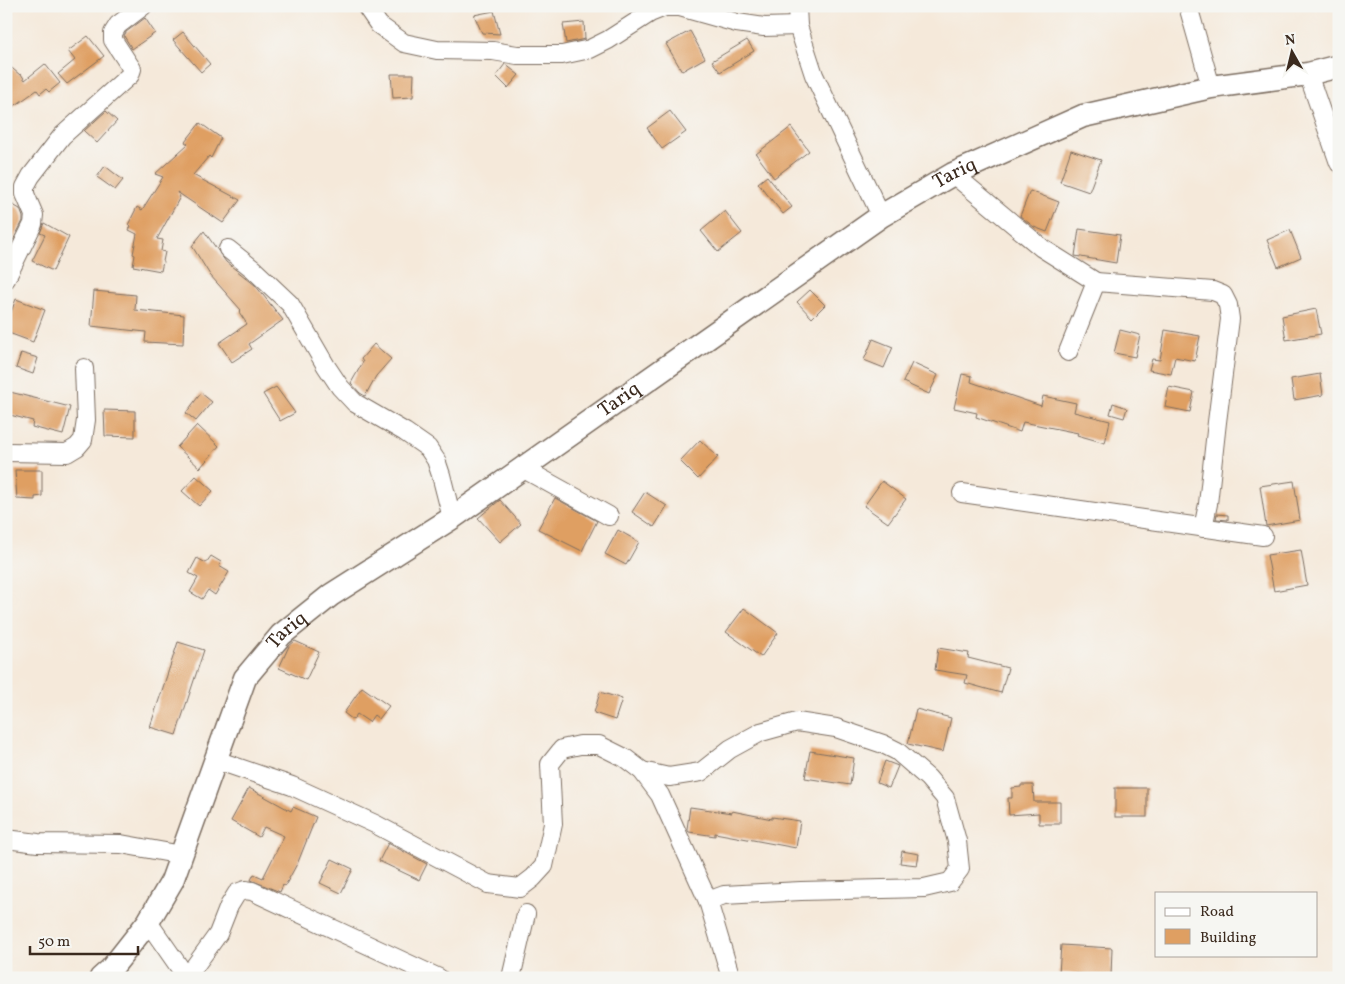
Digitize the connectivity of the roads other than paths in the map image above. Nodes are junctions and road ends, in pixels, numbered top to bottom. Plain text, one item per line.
1 (143, 6) edge
2 (366, 6) edge
3 (797, 6) edge
4 (1188, 6) edge
5 (798, 26) junction
6 (1339, 66) edge
7 (1308, 74) junction
8 (1211, 87) junction
9 (1339, 163) edge
10 (952, 174) junction
11 (882, 216) junction
12 (228, 249) dead end
13 (6, 279) edge
14 (1096, 282) junction
15 (1068, 352) dead end
16 (84, 368) dead end
17 (6, 452) edge
18 (524, 469) junction
19 (962, 493) dead end
20 (609, 516) dead end
21 (452, 518) junction
22 (1204, 528) junction
23 (1263, 536) dead end
24 (216, 760) junction
25 (642, 772) junction
26 (6, 839) edge
27 (182, 855) junction
28 (708, 901) junction
29 (526, 914) dead end
30 (148, 922) junction
31 (187, 977) edge
32 (101, 978) edge
33 (439, 978) edge
34 (511, 978) edge
35 (731, 978) edge

1 - 13 street
2 - 5 street
3 - 5 street
4 - 8 street
5 - 11 street
6 - 7 main road, Tariq
7 - 8 main road, Tariq
7 - 9 street
8 - 10 main road, Tariq
10 - 11 main road, Tariq
10 - 14 street
11 - 18 main road, Tariq
12 - 21 street
14 - 15 street
14 - 22 street
16 - 17 street
18 - 20 street
18 - 21 main road, Tariq
19 - 22 street
21 - 24 main road, Tariq
22 - 23 street
24 - 25 street
24 - 27 main road, Tariq
25 - 28 street
25 - 28 street
26 - 27 street
27 - 30 main road, Tariq
28 - 35 street
29 - 34 street
30 - 31 street
30 - 32 main road, Tariq
31 - 33 street

